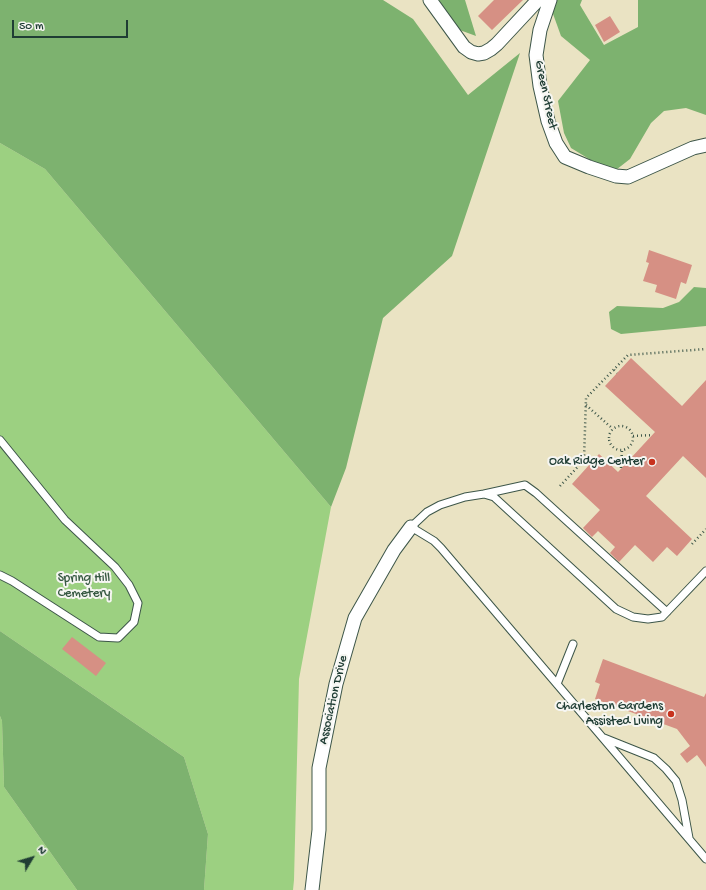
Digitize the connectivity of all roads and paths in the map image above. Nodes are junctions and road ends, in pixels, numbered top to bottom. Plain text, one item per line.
1 (430, 0) edge
2 (539, 0) edge
3 (550, 0) edge
4 (706, 144) edge
5 (706, 349) edge
6 (614, 370) junction
7 (617, 373) dead end
8 (586, 404) junction
9 (613, 429) junction
10 (653, 434) dead end
11 (632, 436) junction
12 (0, 440) edge
13 (622, 450) junction
14 (621, 468) dead end
15 (560, 486) dead end
16 (484, 494) junction
17 (411, 527) junction
18 (706, 529) edge
19 (692, 544) dead end
20 (706, 571) edge
21 (0, 575) edge
22 (667, 612) junction
23 (573, 644) dead end
24 (557, 684) junction
25 (602, 737) junction
26 (689, 839) junction
27 (706, 859) edge
28 (312, 890) edge

1 - 2 street
3 - 4 street, Green Street
5 - 6 path
6 - 7 path
6 - 8 path
8 - 9 path
8 - 15 path
9 - 11 path
9 - 13 path
10 - 11 path
11 - 13 path
12 - 21 lane
13 - 14 path
16 - 17 lane
16 - 22 lane
16 - 22 lane
17 - 24 lane
17 - 28 street, Association Drive
18 - 19 path
20 - 22 lane
23 - 24 lane
24 - 25 lane
25 - 26 lane
25 - 26 lane
26 - 27 lane

